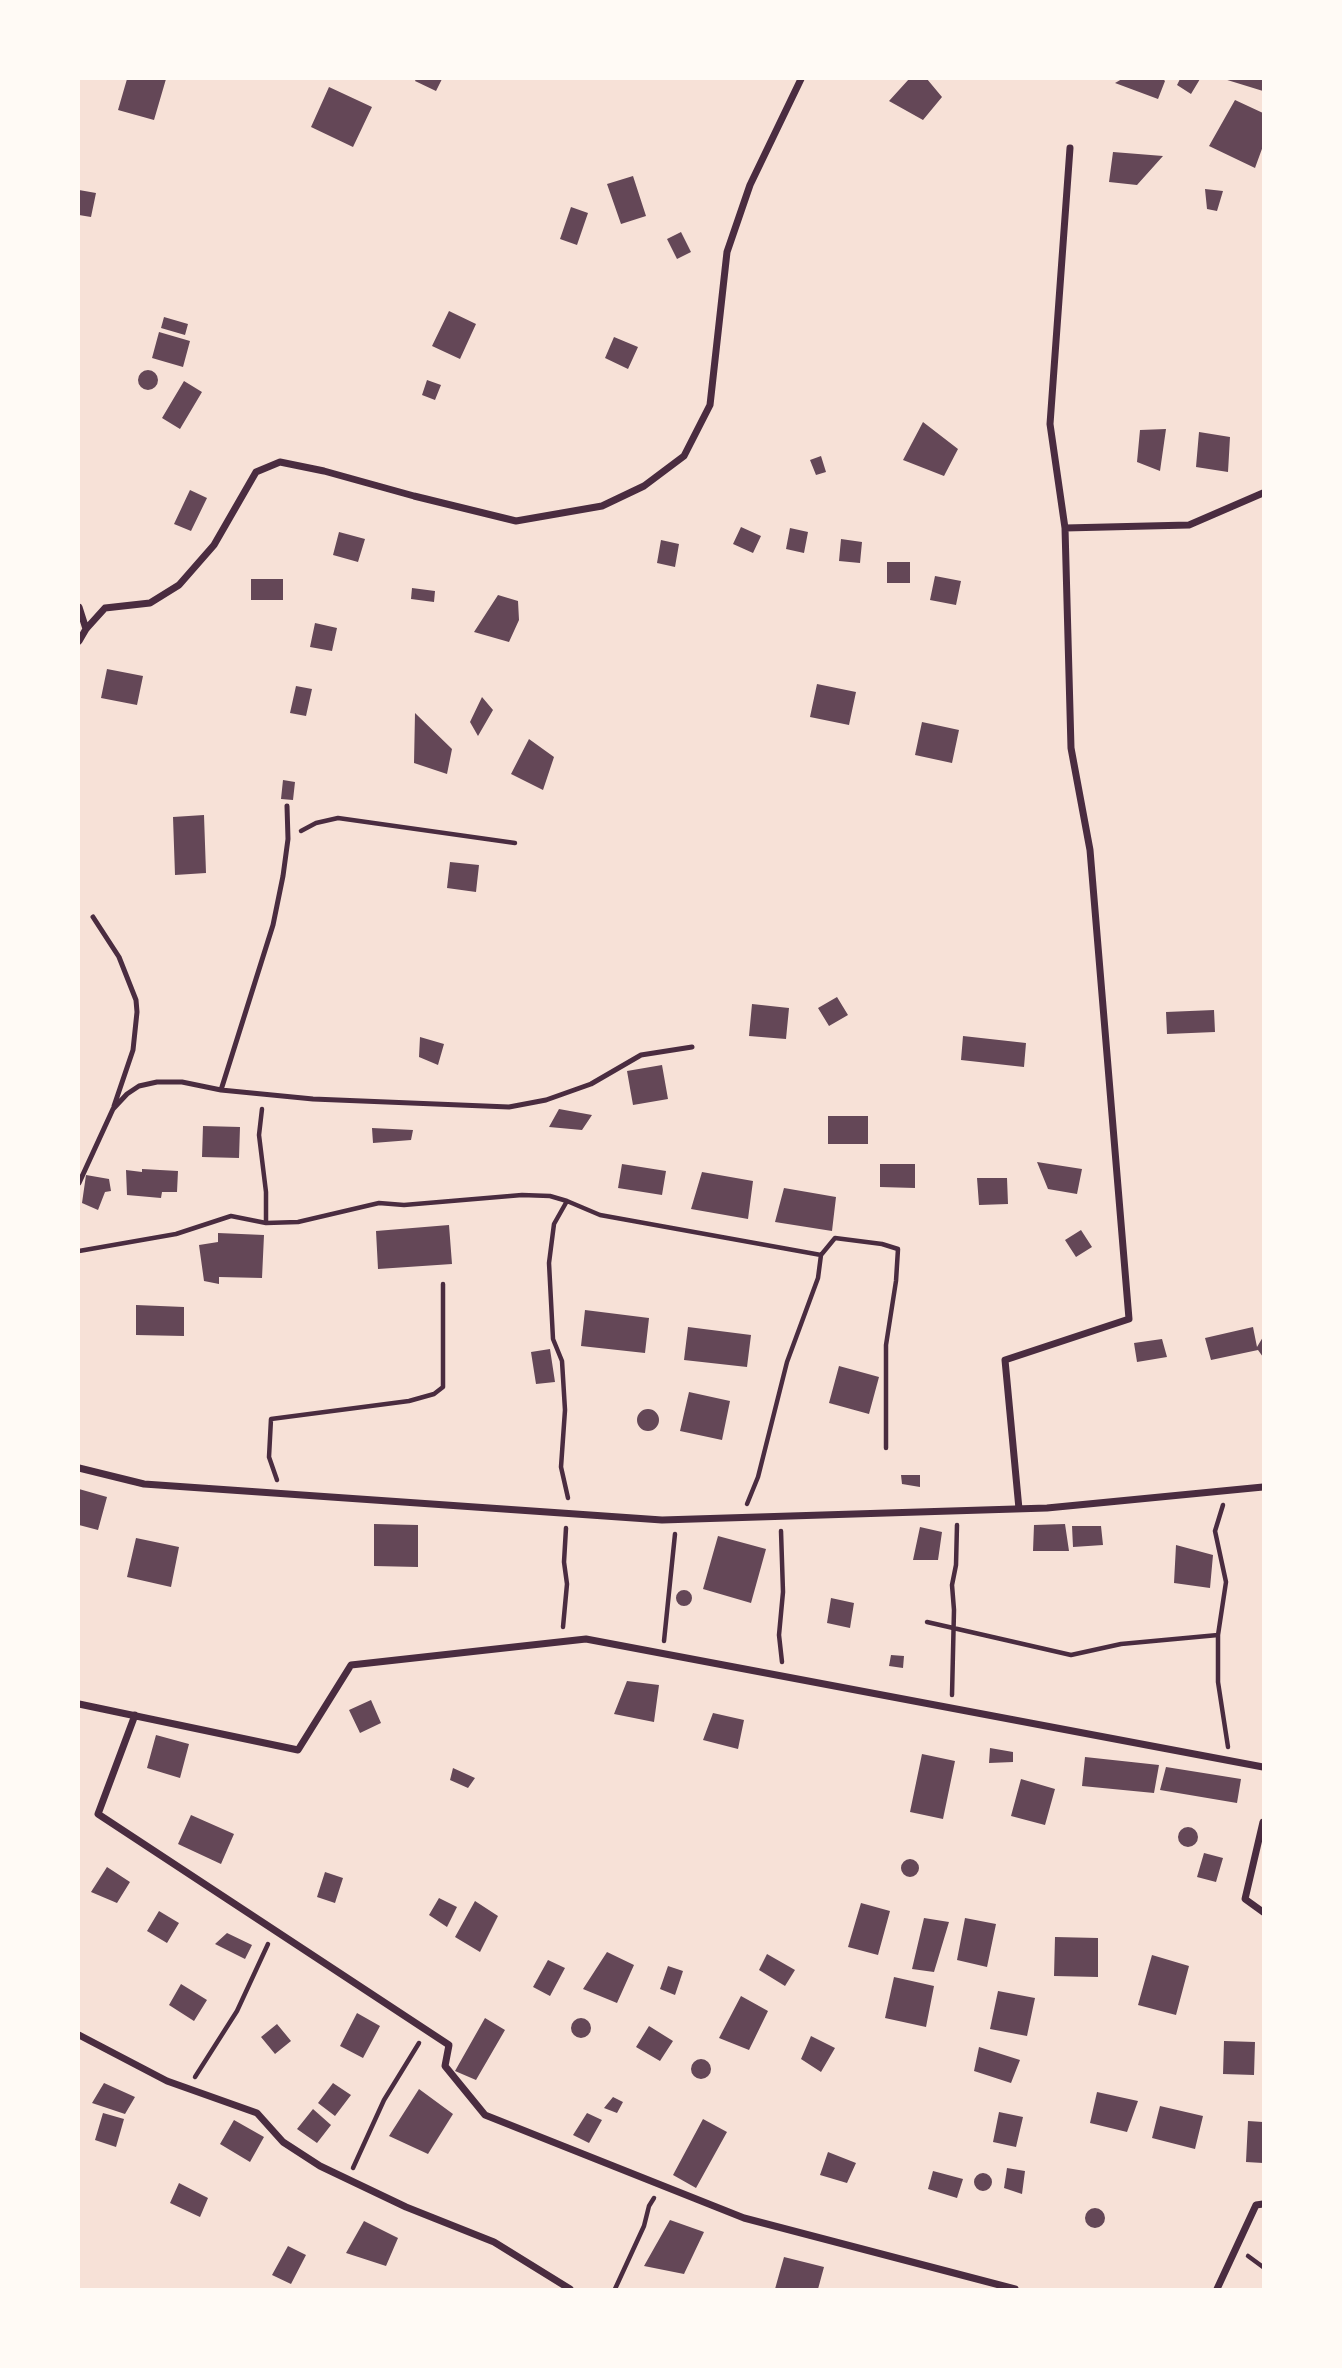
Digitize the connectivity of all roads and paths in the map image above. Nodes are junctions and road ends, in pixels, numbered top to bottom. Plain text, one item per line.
1 (801, 79) edge
2 (1070, 148) dead end
3 (1263, 493) edge
4 (1065, 528) junction
5 (79, 607) edge
6 (86, 629) junction
7 (79, 641) edge
8 (287, 806) dead end
9 (288, 838) junction
10 (515, 843) dead end
11 (93, 917) dead end
12 (692, 1047) dead end
13 (221, 1090) junction
14 (259, 1093) junction
15 (113, 1110) junction
16 (79, 1183) edge
17 (567, 1201) junction
18 (266, 1223) junction
19 (79, 1251) edge
20 (821, 1255) junction
21 (443, 1284) dead end
22 (886, 1448) dead end
23 (79, 1468) edge
24 (1263, 1487) edge
25 (1227, 1490) junction
26 (282, 1494) junction
27 (1018, 1509) junction
28 (957, 1511) junction
29 (567, 1514) junction
30 (781, 1516) junction
31 (741, 1518) junction
32 (676, 1520) junction
33 (927, 1622) dead end
34 (953, 1628) junction
35 (1219, 1635) junction
36 (561, 1642) junction
37 (663, 1654) junction
38 (783, 1676) junction
39 (79, 1704) edge
40 (951, 1708) junction
41 (135, 1715) junction
42 (1231, 1761) junction
43 (1263, 1767) edge
44 (1263, 1822) edge
45 (1263, 1912) edge
46 (276, 1931) junction
47 (426, 2030) junction
48 (79, 2035) edge
49 (187, 2089) junction
50 (347, 2179) junction
51 (662, 2185) junction
52 (1263, 2204) edge
53 (570, 2289) edge
54 (615, 2289) edge
55 (1015, 2289) edge
56 (1217, 2289) edge

1 - 6 street
2 - 4 street
3 - 4 street
4 - 27 street
5 - 6 street
6 - 7 street
8 - 9 lane
9 - 10 path
9 - 13 lane
11 - 15 lane
12 - 14 lane
13 - 14 lane
13 - 15 lane
14 - 18 path
15 - 16 lane
17 - 18 path
17 - 20 path
17 - 29 path
18 - 19 path
20 - 22 path
20 - 31 path
21 - 26 path
23 - 26 street
24 - 25 street
25 - 27 street
25 - 35 path
26 - 29 street
27 - 28 street
28 - 30 street
28 - 34 path
29 - 32 street
29 - 36 path
30 - 31 street
30 - 38 path
31 - 32 street
32 - 37 path
33 - 34 path
34 - 35 path
34 - 40 path
35 - 42 path
36 - 37 street
36 - 41 street
37 - 38 street
38 - 40 street
39 - 41 street
40 - 42 street
41 - 46 street
42 - 43 street
44 - 45 street
46 - 47 street
46 - 49 path
47 - 50 path
47 - 51 street
48 - 49 street
49 - 50 street
50 - 53 street
51 - 54 path
51 - 55 street
52 - 56 street

